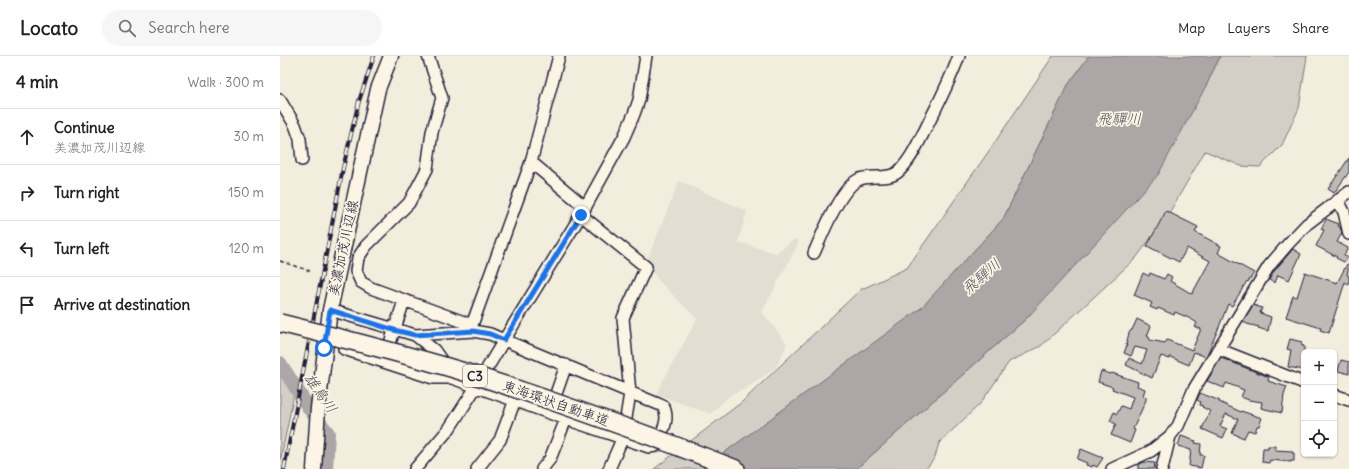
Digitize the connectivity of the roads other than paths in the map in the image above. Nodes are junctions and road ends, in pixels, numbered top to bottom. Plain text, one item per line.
1 (392, 56) edge
2 (428, 56) edge
3 (559, 56) edge
4 (646, 56) edge
5 (959, 56) edge
6 (280, 100) edge
7 (302, 160) dead end
8 (531, 162) junction
9 (1349, 192) edge
10 (1338, 200) junction
11 (583, 211) junction
12 (1347, 213) edge
13 (1349, 234) edge
14 (814, 253) dead end
15 (404, 301) junction
16 (330, 310) junction
17 (280, 323) edge
18 (472, 328) junction
19 (394, 330) junction
20 (415, 335) junction
21 (504, 340) junction
22 (347, 348) dead end
23 (1218, 349) junction
24 (384, 363) junction
25 (566, 365) junction
26 (452, 378) junction
27 (1301, 382) edge
28 (476, 387) junction
29 (630, 392) junction
30 (1337, 396) edge
31 (515, 400) junction
32 (1349, 400) edge
33 (550, 413) junction
34 (566, 419) junction
35 (1170, 436) junction
36 (622, 437) junction
37 (314, 469) edge
38 (415, 469) edge
39 (477, 469) edge
40 (542, 469) edge
41 (609, 469) edge
42 (736, 469) edge
43 (1112, 469) edge
44 (1162, 469) edge

1 - 16 main road, 美濃加茂川辺線
2 - 15 street
3 - 8 street
4 - 11 street
5 - 14 street
6 - 7 street
8 - 11 street
8 - 18 street
9 - 10 street
10 - 12 street
10 - 23 street
11 - 21 street
11 - 29 street
12 - 13 street
15 - 18 street
15 - 19 street
16 - 19 street
16 - 37 main road, 美濃加茂川辺線
17 - 42 highway, 東海環状自動車道 / C3, bridge
18 - 20 street
18 - 21 street
19 - 20 street
19 - 24 street
20 - 26 street
21 - 25 street
21 - 28 street
22 - 24 street
23 - 27 street
23 - 35 street
24 - 26 street
25 - 29 street
25 - 33 street
26 - 28 street
28 - 31 street
28 - 38 street
29 - 36 street
29 - 36 street
30 - 32 street
31 - 33 street
31 - 39 street
33 - 34 street
34 - 36 street
34 - 40 street
35 - 43 street
35 - 44 street
36 - 41 street

